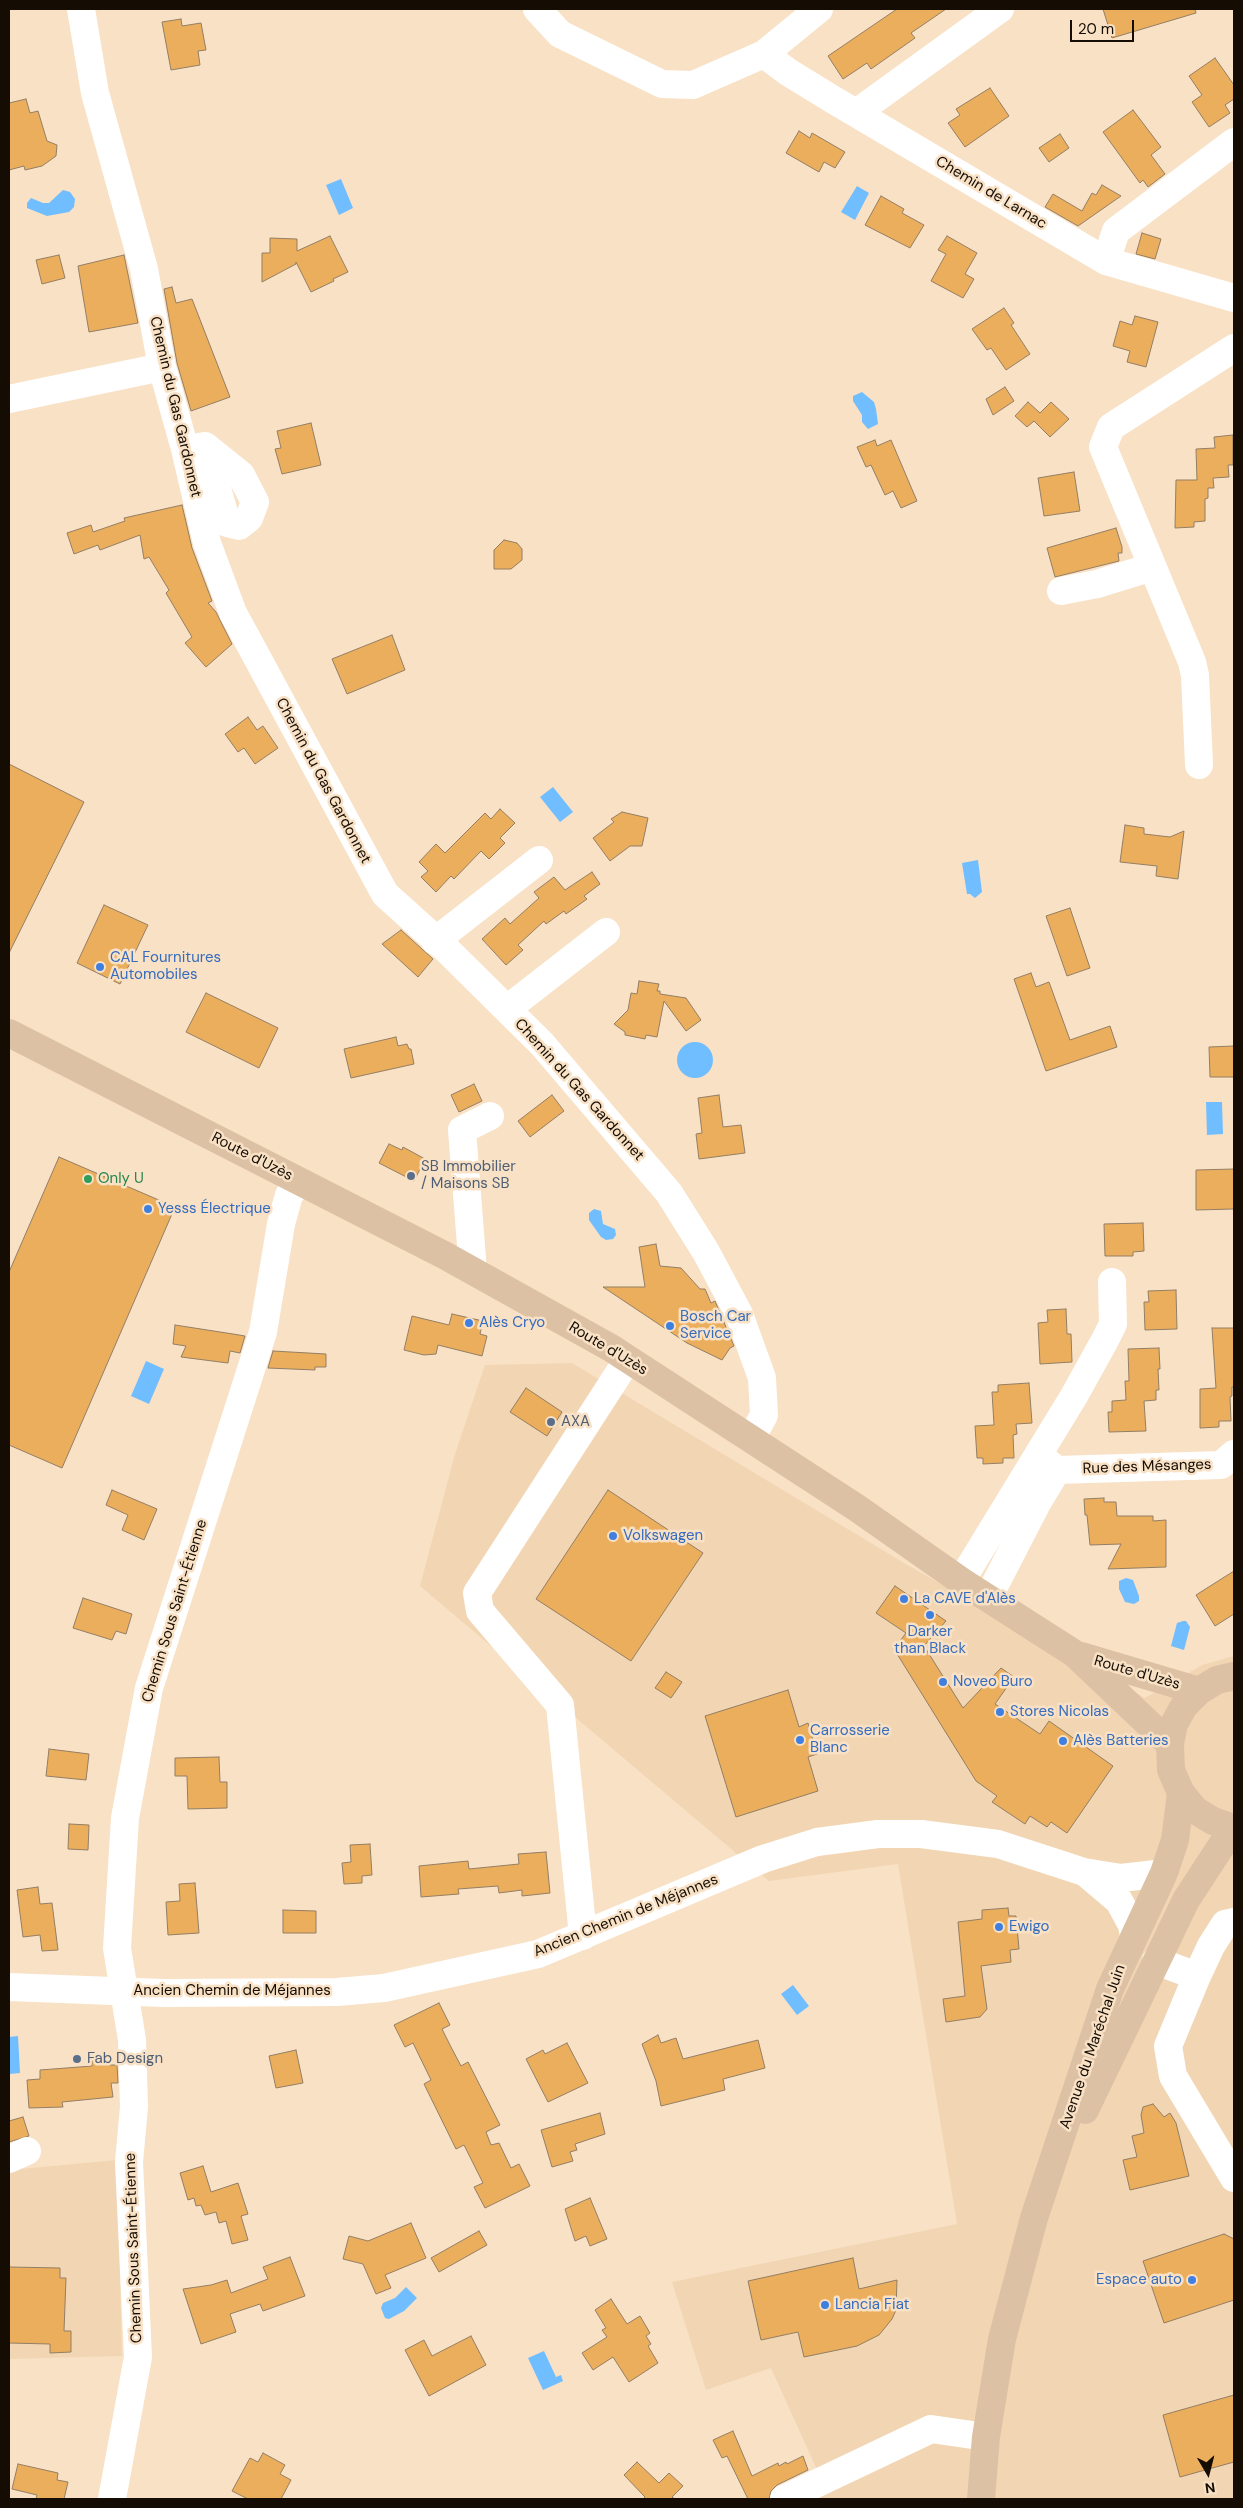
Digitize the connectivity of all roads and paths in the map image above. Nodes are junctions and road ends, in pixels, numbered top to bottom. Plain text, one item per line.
1 (81, 9) edge
2 (537, 9) edge
3 (819, 9) edge
4 (1000, 9) edge
5 (764, 54) junction
6 (856, 113) junction
7 (1234, 142) edge
8 (1106, 261) junction
9 (1234, 298) edge
10 (1234, 348) edge
11 (162, 368) junction
12 (9, 399) edge
13 (1152, 567) junction
14 (1061, 591) dead end
15 (1199, 765) dead end
16 (539, 860) dead end
17 (606, 932) dead end
18 (435, 941) junction
19 (506, 1009) junction
20 (9, 1033) edge
21 (490, 1116) dead end
22 (300, 1182) junction
23 (473, 1271) junction
24 (1112, 1282) dead end
25 (628, 1359) junction
26 (752, 1440) junction
27 (1234, 1454) edge
28 (1047, 1463) junction
29 (960, 1581) junction
30 (988, 1598) junction
31 (1074, 1654) junction
32 (1234, 1676) edge
33 (1199, 1691) junction
34 (1170, 1744) junction
35 (1181, 1794) junction
36 (1234, 1828) edge
37 (1084, 1872) junction
38 (1164, 1873) junction
39 (1234, 1922) edge
40 (583, 1936) junction
41 (1134, 1937) junction
42 (1156, 1961) junction
43 (1196, 1976) junction
44 (9, 1986) edge
45 (125, 1991) junction
46 (1234, 2178) edge
47 (1034, 2218) junction
48 (986, 2437) junction
49 (112, 2499) edge
50 (784, 2499) edge
51 (981, 2499) edge

1 - 11 street, Chemin du Gas Gardonnet
2 - 5 street
3 - 5 street
4 - 6 street
5 - 6 street, Chemin de Larnac
6 - 8 street, Chemin de Larnac
7 - 8 street
8 - 9 street, Chemin de Larnac
10 - 13 street
11 - 12 street
11 - 18 street, Chemin du Gas Gardonnet
13 - 14 street
13 - 15 street
16 - 18 street
17 - 19 street
18 - 19 street, Chemin du Gas Gardonnet
19 - 26 street, Chemin du Gas Gardonnet
20 - 22 main road, Route d'Uzès
21 - 23 street
22 - 23 main road, Route d'Uzès
22 - 45 street, Chemin Sous Saint-Étienne
23 - 25 main road, Route d'Uzès
24 - 28 street
25 - 26 main road, Route d'Uzès
25 - 40 street
26 - 29 main road, Route d'Uzès
27 - 28 street, Rue des Mésanges
28 - 29 street
28 - 30 street
29 - 30 main road, Route d'Uzès
30 - 31 main road, Route d'Uzès
31 - 33 main road, Route d'Uzès
31 - 34 main road, Route d'Uzès
32 - 33 main road
33 - 34 main road
34 - 35 main road
35 - 36 main road
35 - 38 main road, Avenue du Maréchal Juin
36 - 42 main road, Avenue du Maréchal Juin
37 - 38 street, Ancien Chemin de Méjannes
37 - 40 street, Ancien Chemin de Méjannes
37 - 41 street, Ancien Chemin de Méjannes
38 - 41 main road, Avenue du Maréchal Juin
39 - 43 street
40 - 45 street, Ancien Chemin de Méjannes
41 - 47 main road, Avenue du Maréchal Juin
42 - 43 street
42 - 47 main road, Avenue du Maréchal Juin
43 - 46 street
44 - 45 street, Ancien Chemin de Méjannes
45 - 49 street, Chemin Sous Saint-Étienne
47 - 48 main road, Avenue du Maréchal Juin
48 - 50 street
48 - 51 main road, Avenue du Maréchal Juin

